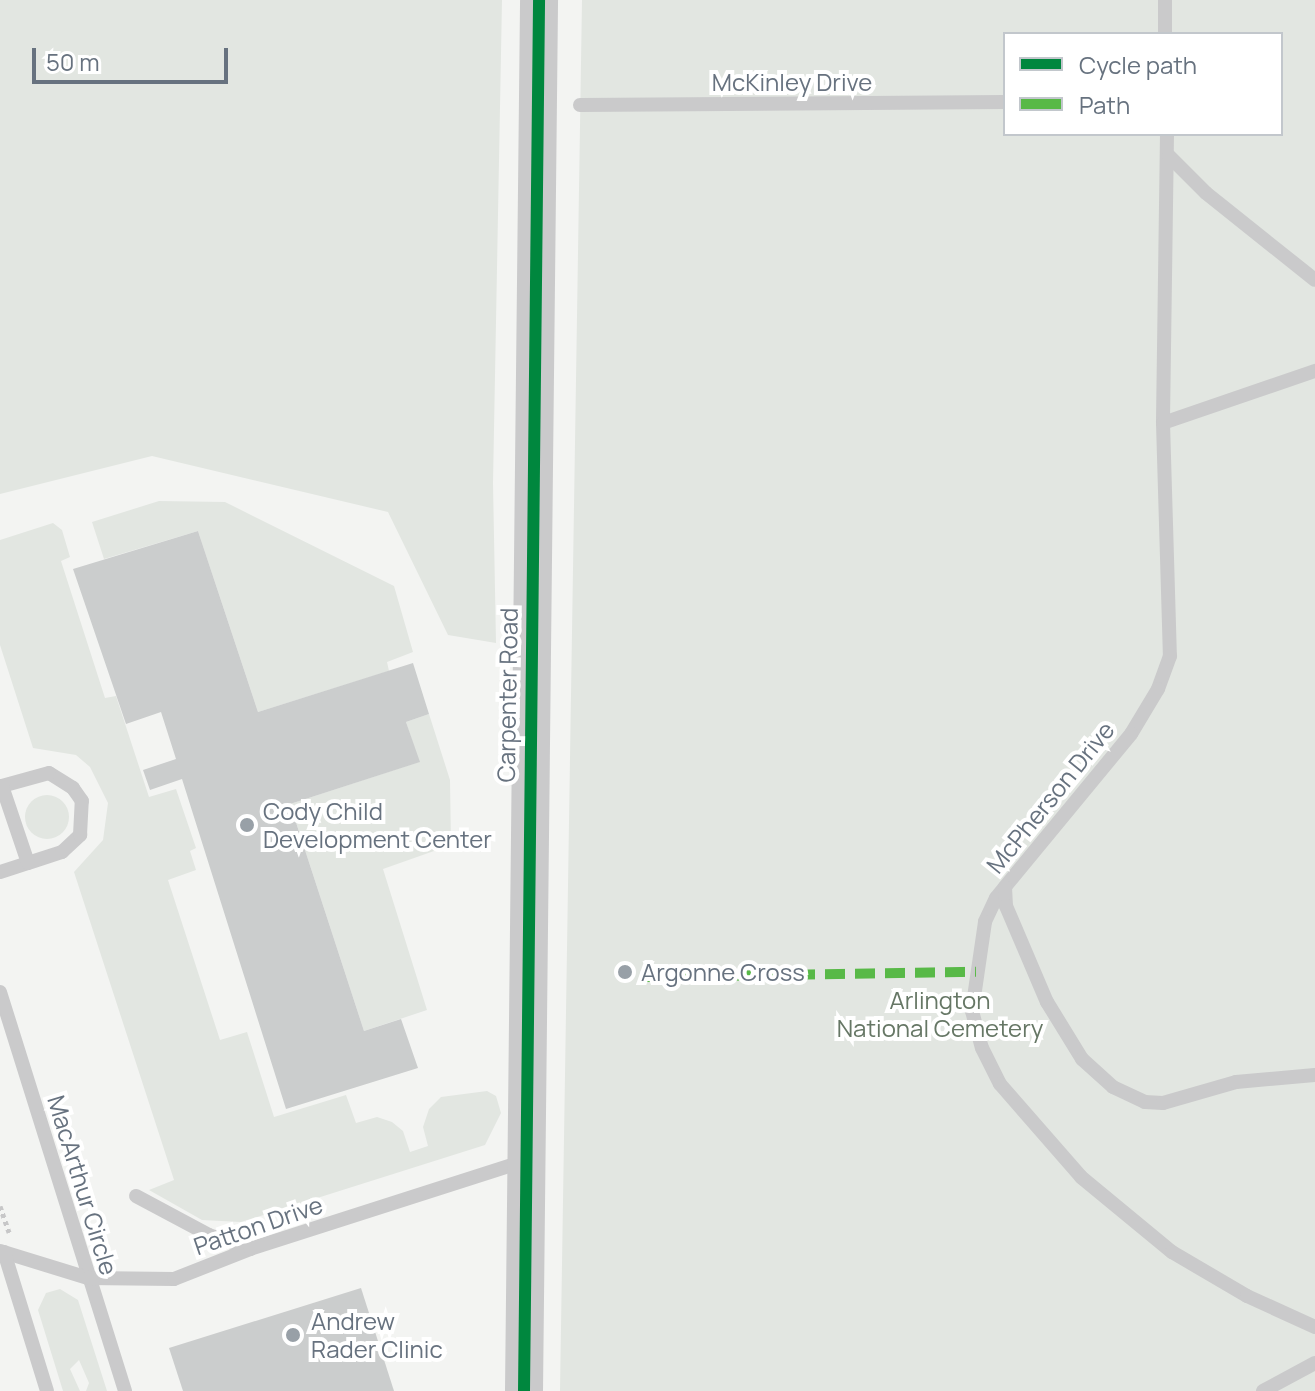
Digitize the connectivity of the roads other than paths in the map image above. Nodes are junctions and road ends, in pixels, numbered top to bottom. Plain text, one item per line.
1 (539, 0) edge
2 (1165, 0) edge
3 (1165, 32) edge
4 (1003, 102) edge
5 (580, 105) dead end
6 (1167, 136) edge
7 (1169, 156) junction
8 (1315, 280) edge
9 (1315, 371) edge
10 (1163, 423) junction
11 (28, 863) junction
12 (0, 872) edge
13 (1005, 887) junction
14 (0, 992) edge
15 (1315, 1075) edge
16 (527, 1161) junction
17 (136, 1196) dead end
18 (6, 1249) edge
19 (250, 1249) junction
20 (88, 1278) junction
21 (1315, 1327) edge
22 (1315, 1363) edge
23 (47, 1391) edge
24 (125, 1391) edge
25 (524, 1391) edge
26 (1263, 1391) edge

1 - 16 street, Carpenter Road
2 - 3 lane
4 - 5 lane, McKinley Drive
6 - 7 lane, McPherson Drive
7 - 8 lane
7 - 10 lane, McPherson Drive
9 - 10 lane
10 - 13 lane, McPherson Drive
11 - 11 lane
11 - 12 lane
13 - 15 lane
13 - 21 lane, McPherson Drive
14 - 20 lane, MacArthur Circle
16 - 19 lane, Patton Drive
16 - 25 street, Carpenter Road
17 - 19 lane
18 - 20 lane, Patton Drive
18 - 23 lane
19 - 20 lane, Patton Drive
20 - 24 lane, MacArthur Circle
22 - 26 lane

